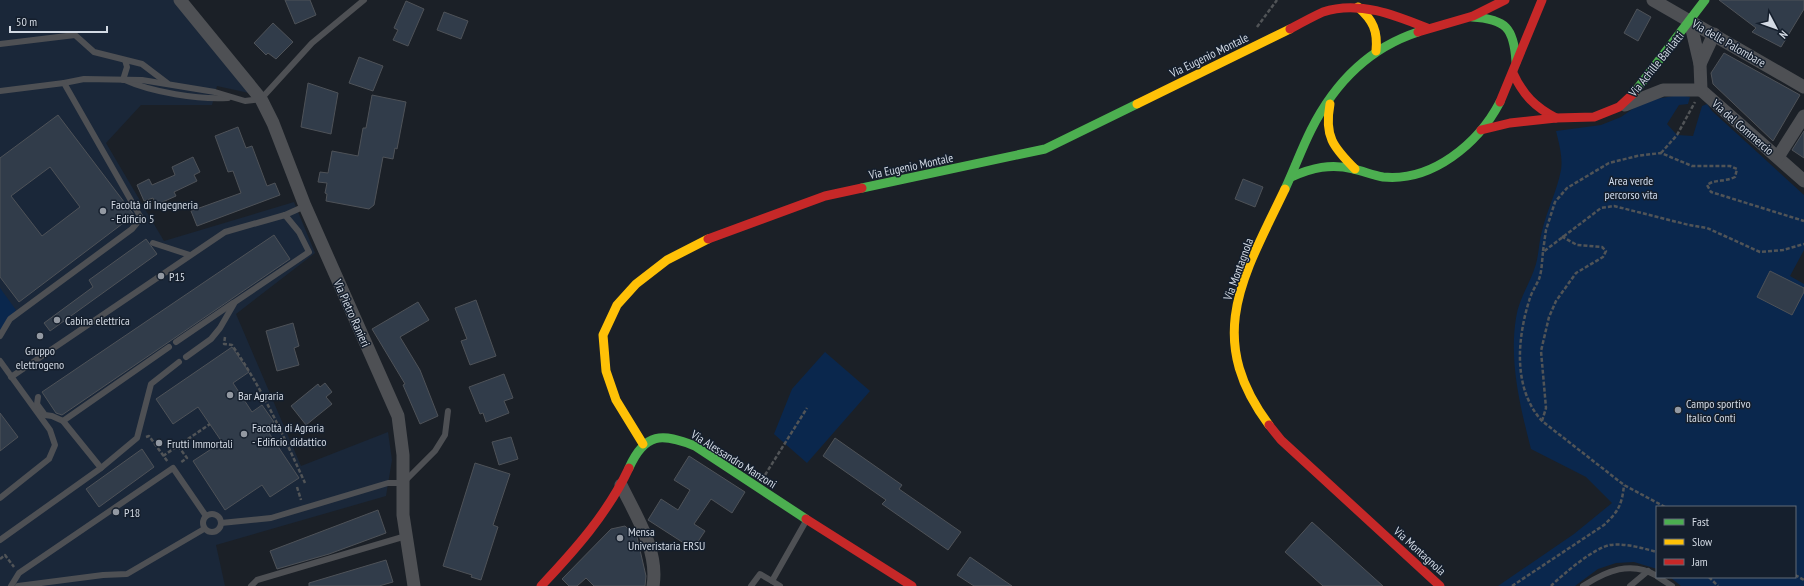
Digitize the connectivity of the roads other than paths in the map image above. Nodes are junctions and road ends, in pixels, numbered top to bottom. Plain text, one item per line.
1 (180, 0) edge
2 (364, 0) edge
3 (1505, 0) edge
4 (1542, 0) edge
5 (1653, 0) edge
6 (1705, 0) edge
7 (1358, 8) junction
8 (1471, 17) junction
9 (1690, 21) junction
10 (1427, 28) junction
11 (1714, 34) junction
12 (0, 44) edge
13 (1376, 51) junction
14 (125, 60) junction
15 (1516, 62) junction
16 (1700, 64) junction
17 (1513, 73) junction
18 (123, 80) junction
19 (64, 83) junction
20 (169, 84) junction
21 (1804, 87) edge
22 (1701, 90) junction
23 (0, 91) edge
24 (1332, 97) junction
25 (231, 98) junction
26 (261, 99) junction
27 (1619, 107) junction
28 (1804, 116) edge
29 (1556, 118) junction
30 (1481, 130) junction
31 (1778, 157) junction
32 (1355, 169) junction
33 (1291, 177) junction
34 (1804, 181) edge
35 (305, 206) junction
36 (285, 216) junction
37 (153, 243) dead end
38 (190, 255) junction
39 (235, 302) junction
40 (0, 336) edge
41 (176, 342) dead end
42 (169, 346) dead end
43 (186, 357) dead end
44 (0, 361) edge
45 (179, 362) dead end
46 (10, 377) junction
47 (38, 397) dead end
48 (448, 411) dead end
49 (64, 421) junction
50 (643, 444) junction
51 (101, 468) junction
52 (398, 483) junction
53 (621, 485) junction
54 (0, 498) edge
55 (206, 516) junction
56 (807, 520) junction
57 (221, 523) junction
58 (204, 528) junction
59 (407, 536) junction
60 (0, 540) edge
61 (1648, 570) junction
62 (1656, 576) edge
63 (1660, 578) edge
64 (772, 580) junction
65 (11, 586) edge
66 (18, 586) edge
67 (251, 586) edge
68 (414, 586) edge
69 (541, 586) edge
70 (653, 586) edge
71 (750, 586) edge
72 (780, 586) edge
73 (912, 586) edge
74 (1440, 586) edge
75 (1583, 586) edge
76 (1630, 586) edge
77 (1672, 586) edge

1 - 26 street, Via Pietro Ranieri
2 - 26 lane
3 - 8 street, Via Montagnola
4 - 15 street, Via Achille Barilatti
5 - 9 street, Via delle Palombare
6 - 9 street, Via Achille Barilatti
7 - 10 street, Via Eugenio Montale
7 - 13 street
7 - 50 street, Via Eugenio Montale
8 - 10 street, Via Montagnola
8 - 15 street, Via Achille Barilatti
9 - 11 street, Via delle Palombare
9 - 16 street, Via del Commercio
9 - 27 street, Via Achille Barilatti
10 - 13 street, Via Montagnola
11 - 16 street, Via del Commercio
11 - 21 street, Via delle Palombare
12 - 14 lane
13 - 24 street, Via Montagnola
14 - 18 lane
14 - 20 lane
15 - 17 street, Via Achille Barilatti
16 - 22 street, Via del Commercio
17 - 29 street
17 - 30 street, Via Achille Barilatti
18 - 19 lane
18 - 20 lane
18 - 25 lane
19 - 23 lane
19 - 40 lane
20 - 25 lane
22 - 27 street, Via Achille Barilatti
22 - 31 street, Via del Commercio
24 - 32 street, Via Achille Barilatti
24 - 33 street, Via Montagnola
25 - 26 lane
26 - 35 street, Via Pietro Ranieri
27 - 29 street, Via Achille Barilatti
28 - 31 street
29 - 30 street, Via Achille Barilatti
30 - 32 street, Via Achille Barilatti
31 - 34 street, Via del Commercio
32 - 33 street, Via Achille Barilatti
33 - 74 street, Via Montagnola
35 - 36 lane
35 - 52 street, Via Pietro Ranieri
36 - 38 lane
36 - 39 lane
37 - 38 lane
38 - 46 lane
39 - 41 lane
39 - 43 lane
42 - 49 lane
44 - 46 lane
45 - 51 lane
46 - 54 lane
47 - 49 lane
48 - 52 lane
49 - 51 lane
50 - 53 street
50 - 56 street, Via Alessandro Manzoni
51 - 60 lane
52 - 57 lane
52 - 59 street, Via Pietro Ranieri
53 - 69 street
53 - 70 street
55 - 57 lane
55 - 58 lane
55 - 65 lane
56 - 64 lane
56 - 73 street, Via Alessandro Manzoni
57 - 58 lane
58 - 66 lane
59 - 67 lane
59 - 68 street, Via Pietro Ranieri
61 - 62 lane
61 - 75 lane
61 - 76 lane
63 - 77 lane
64 - 71 lane
64 - 72 lane

